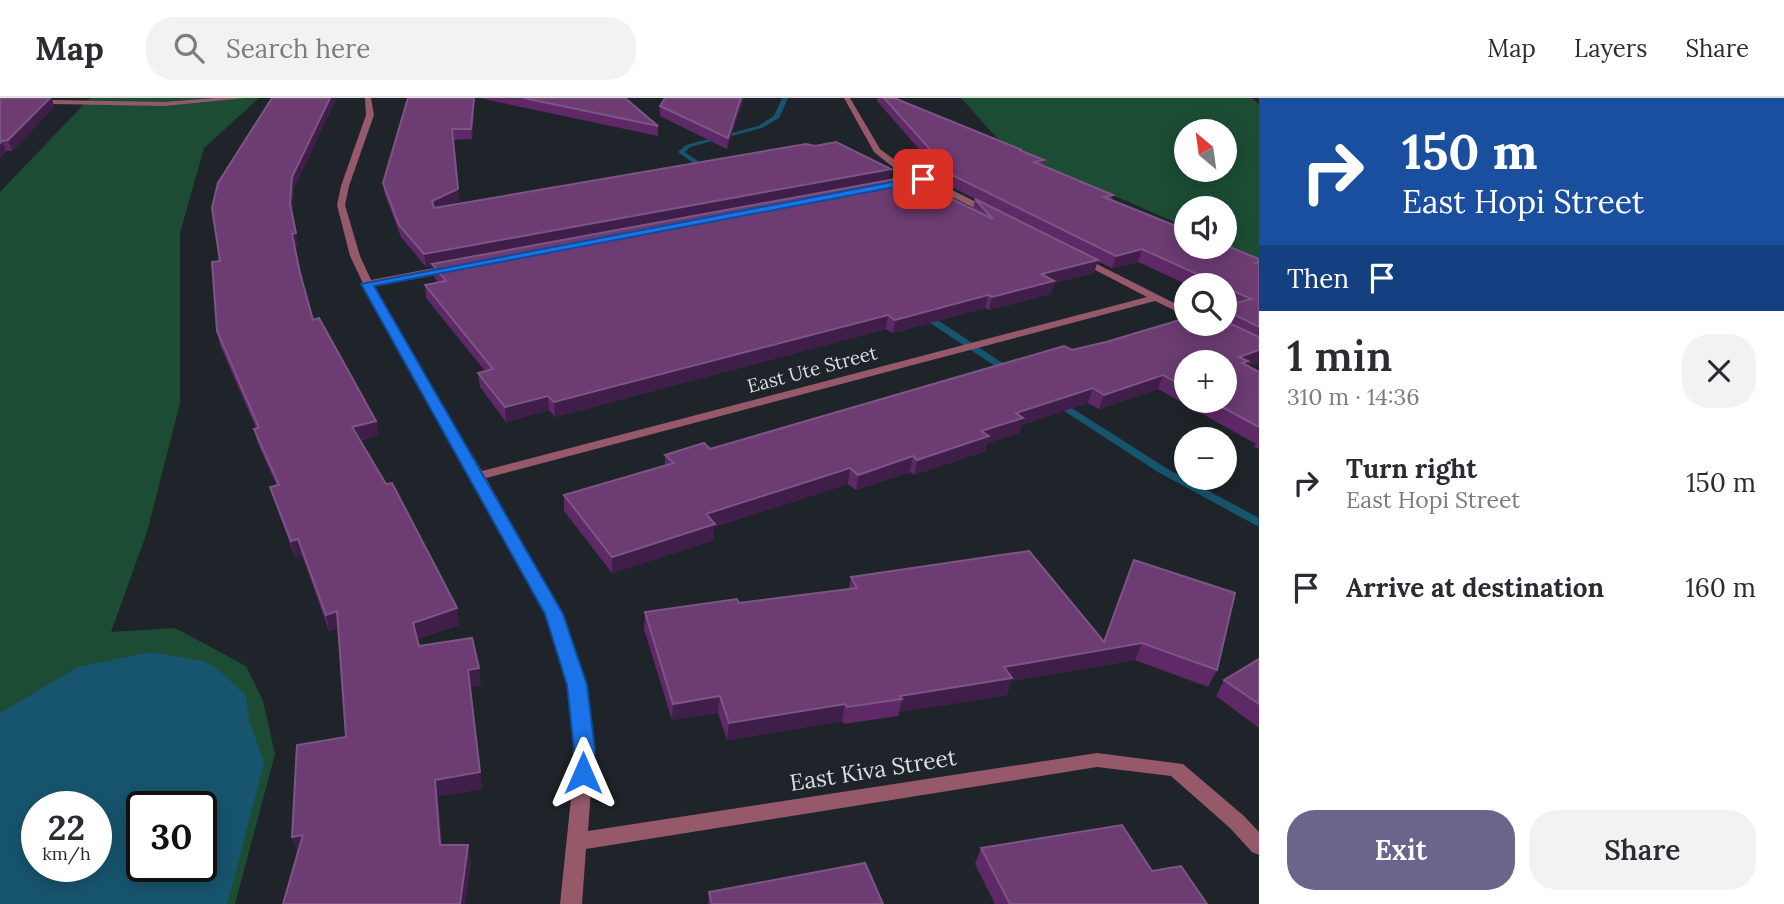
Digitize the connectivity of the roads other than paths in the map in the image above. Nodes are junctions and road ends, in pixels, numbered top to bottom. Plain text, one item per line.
1 (242, 98) edge
2 (368, 98) edge
3 (847, 98) edge
4 (0, 101) edge
5 (923, 179) junction
6 (882, 187) edge
7 (1000, 218) edge
8 (1072, 255) edge
9 (457, 267) edge
10 (367, 284) junction
11 (1156, 298) junction
12 (1174, 307) edge
13 (478, 476) junction
14 (579, 841) junction
15 (1259, 846) edge
16 (571, 904) edge

1 - 4 street
2 - 10 street
3 - 5 street
5 - 6 street
5 - 7 street
8 - 11 street
9 - 10 street
10 - 13 street
11 - 12 street
11 - 13 street, East Ute Street
13 - 14 street
14 - 15 street, East Kiva Street
14 - 16 street

